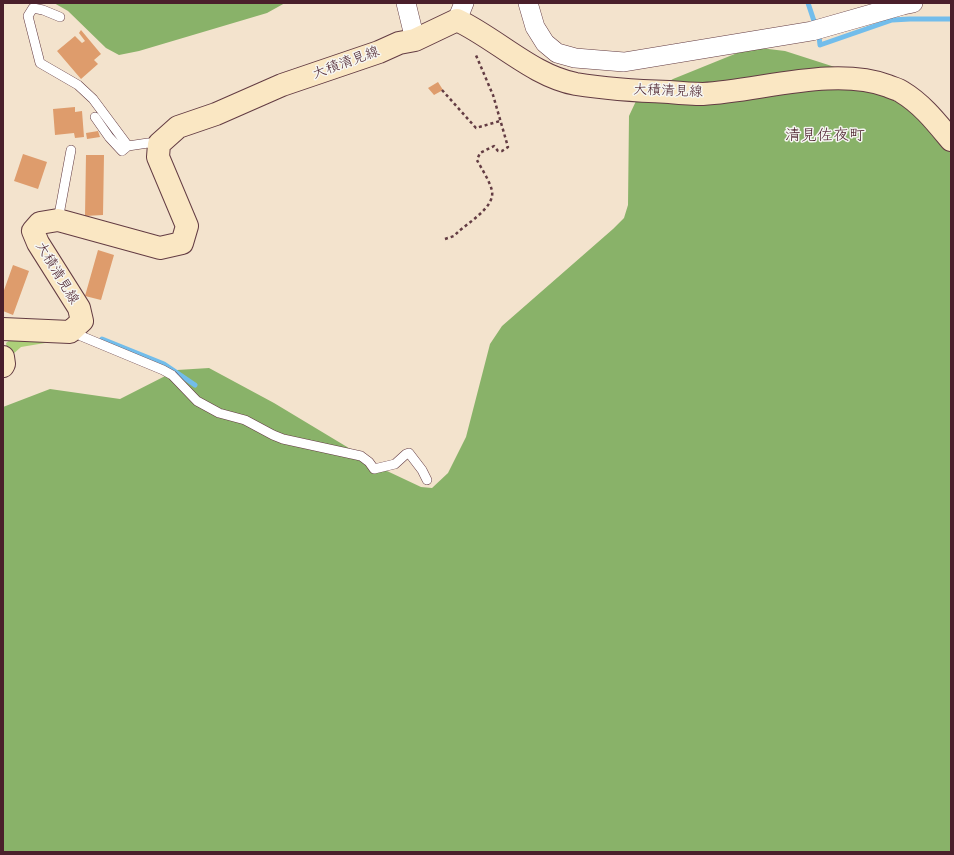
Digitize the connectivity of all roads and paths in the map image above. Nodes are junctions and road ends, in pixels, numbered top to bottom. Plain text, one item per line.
1 (406, 3) edge
2 (528, 3) edge
3 (913, 3) edge
4 (462, 16) edge
5 (60, 17) dead end
6 (415, 40) junction
7 (442, 90) dead end
8 (94, 117) dead end
9 (500, 121) junction
10 (951, 140) edge
11 (158, 144) junction
12 (128, 146) junction
13 (71, 150) dead end
14 (58, 220) junction
15 (445, 239) dead end
16 (3, 329) edge
17 (72, 329) junction
18 (3, 357) edge
19 (3, 366) edge
20 (427, 480) dead end

1 - 6 street
2 - 3 street
4 - 6 main road, 大積清見線
4 - 9 path
4 - 10 main road, 大積清見線
5 - 12 lane
6 - 11 main road, 大積清見線
7 - 9 path
8 - 12 lane
9 - 15 path
11 - 12 lane
11 - 14 main road, 大積清見線
13 - 14 lane
14 - 17 main road, 大積清見線
16 - 17 main road
17 - 20 lane
18 - 19 main road

